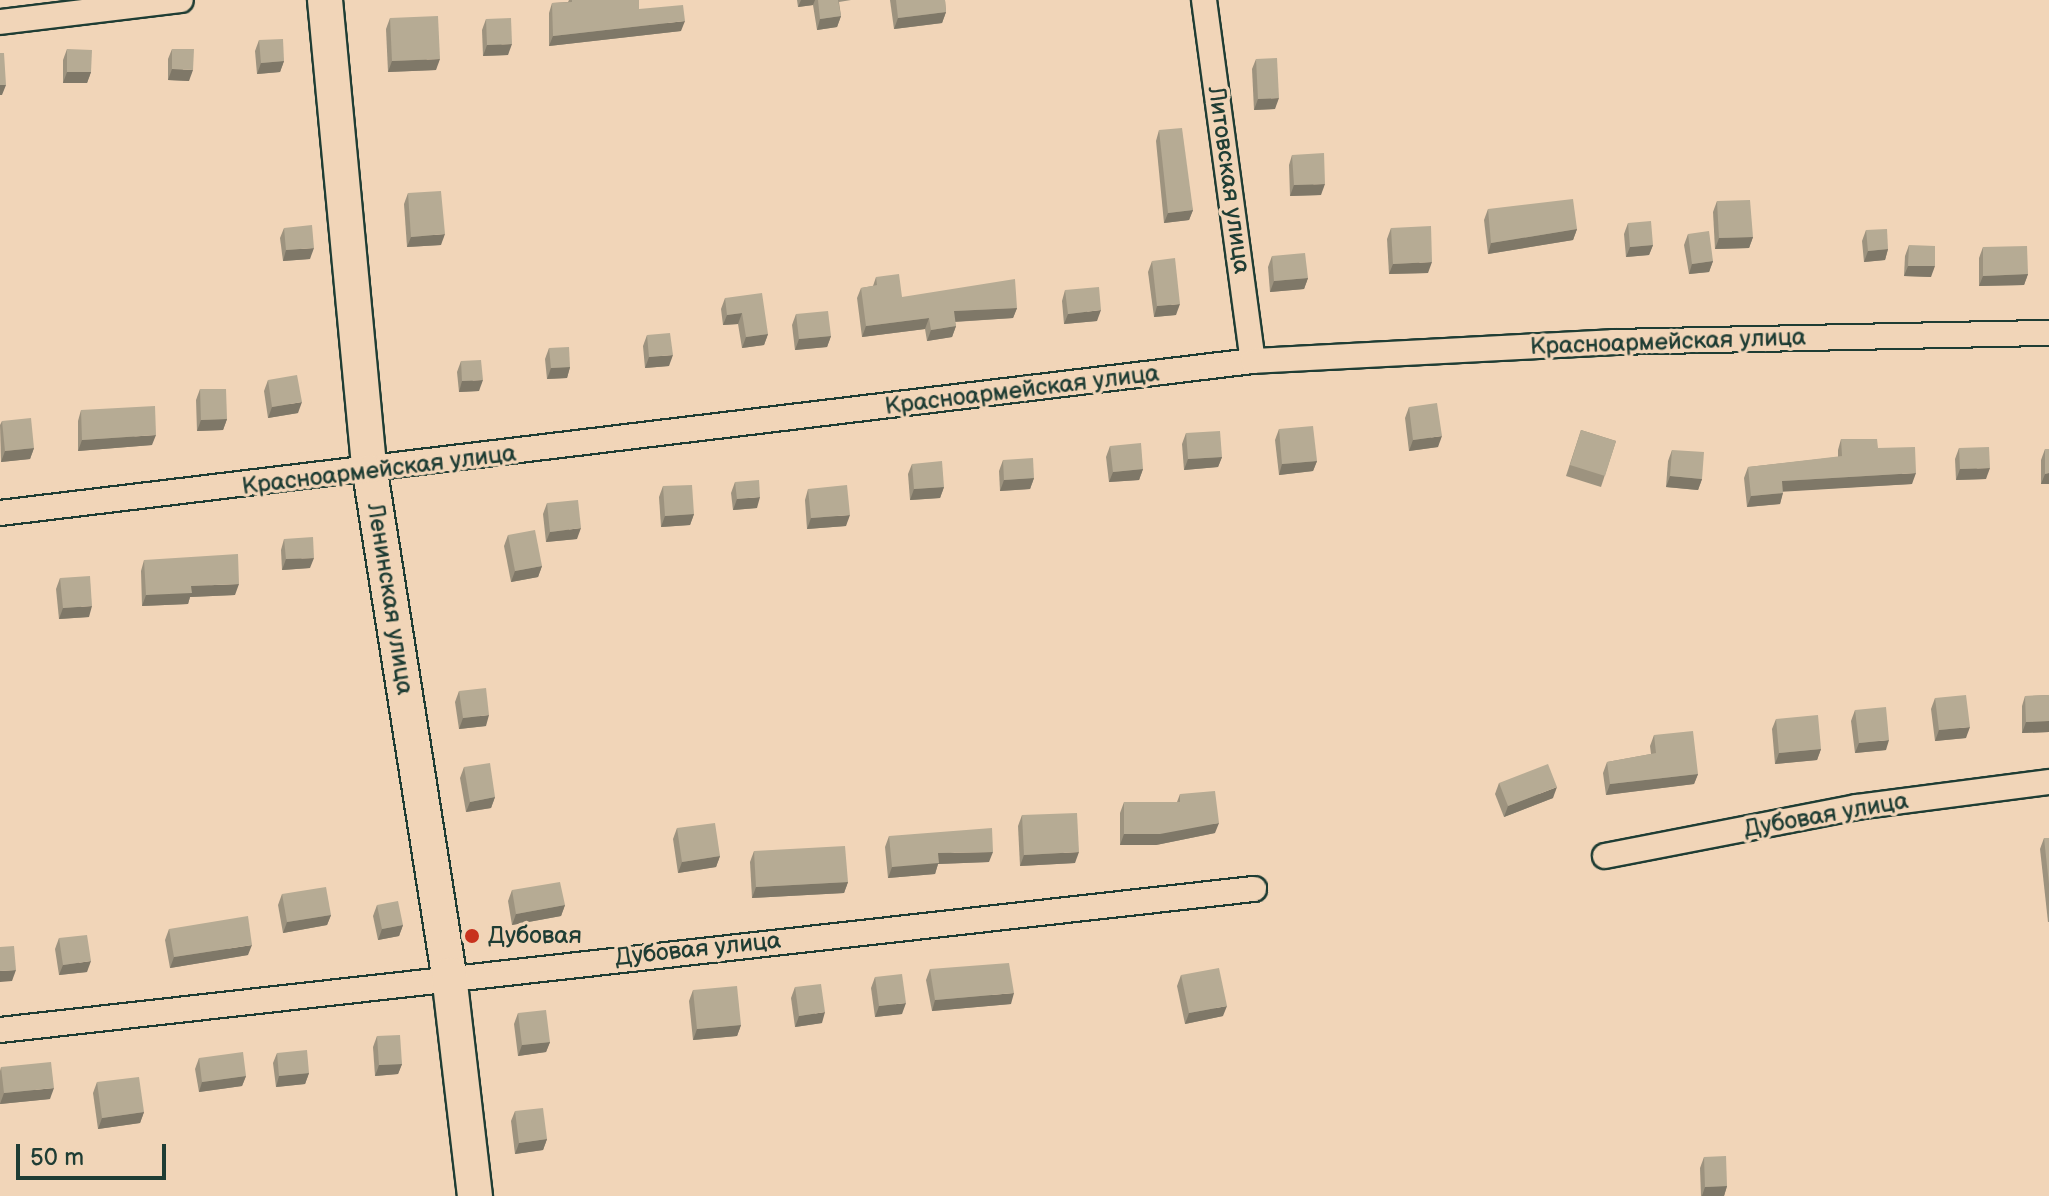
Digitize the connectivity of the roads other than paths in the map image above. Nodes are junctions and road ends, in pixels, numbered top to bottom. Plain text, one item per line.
1 (181, 0) edge
2 (325, 0) edge
3 (1204, 0) edge
4 (0, 22) edge
5 (2049, 333) edge
6 (1253, 361) junction
7 (370, 472) junction
8 (0, 513) edge
9 (2049, 782) edge
10 (1605, 856) dead end
11 (1254, 889) dead end
12 (449, 975) junction
13 (0, 1030) edge
14 (475, 1196) edge

1 - 4 street
2 - 7 main road, Ленинская улица
3 - 6 street, Литовская улица
5 - 6 street, Красноармейская улица
6 - 7 street, Красноармейская улица
7 - 8 street, Красноармейская улица
7 - 12 main road, Ленинская улица
9 - 10 street, Дубовая улица
11 - 12 street, Дубовая улица
12 - 13 street, Дубовая улица
12 - 14 main road, Ленинская улица

